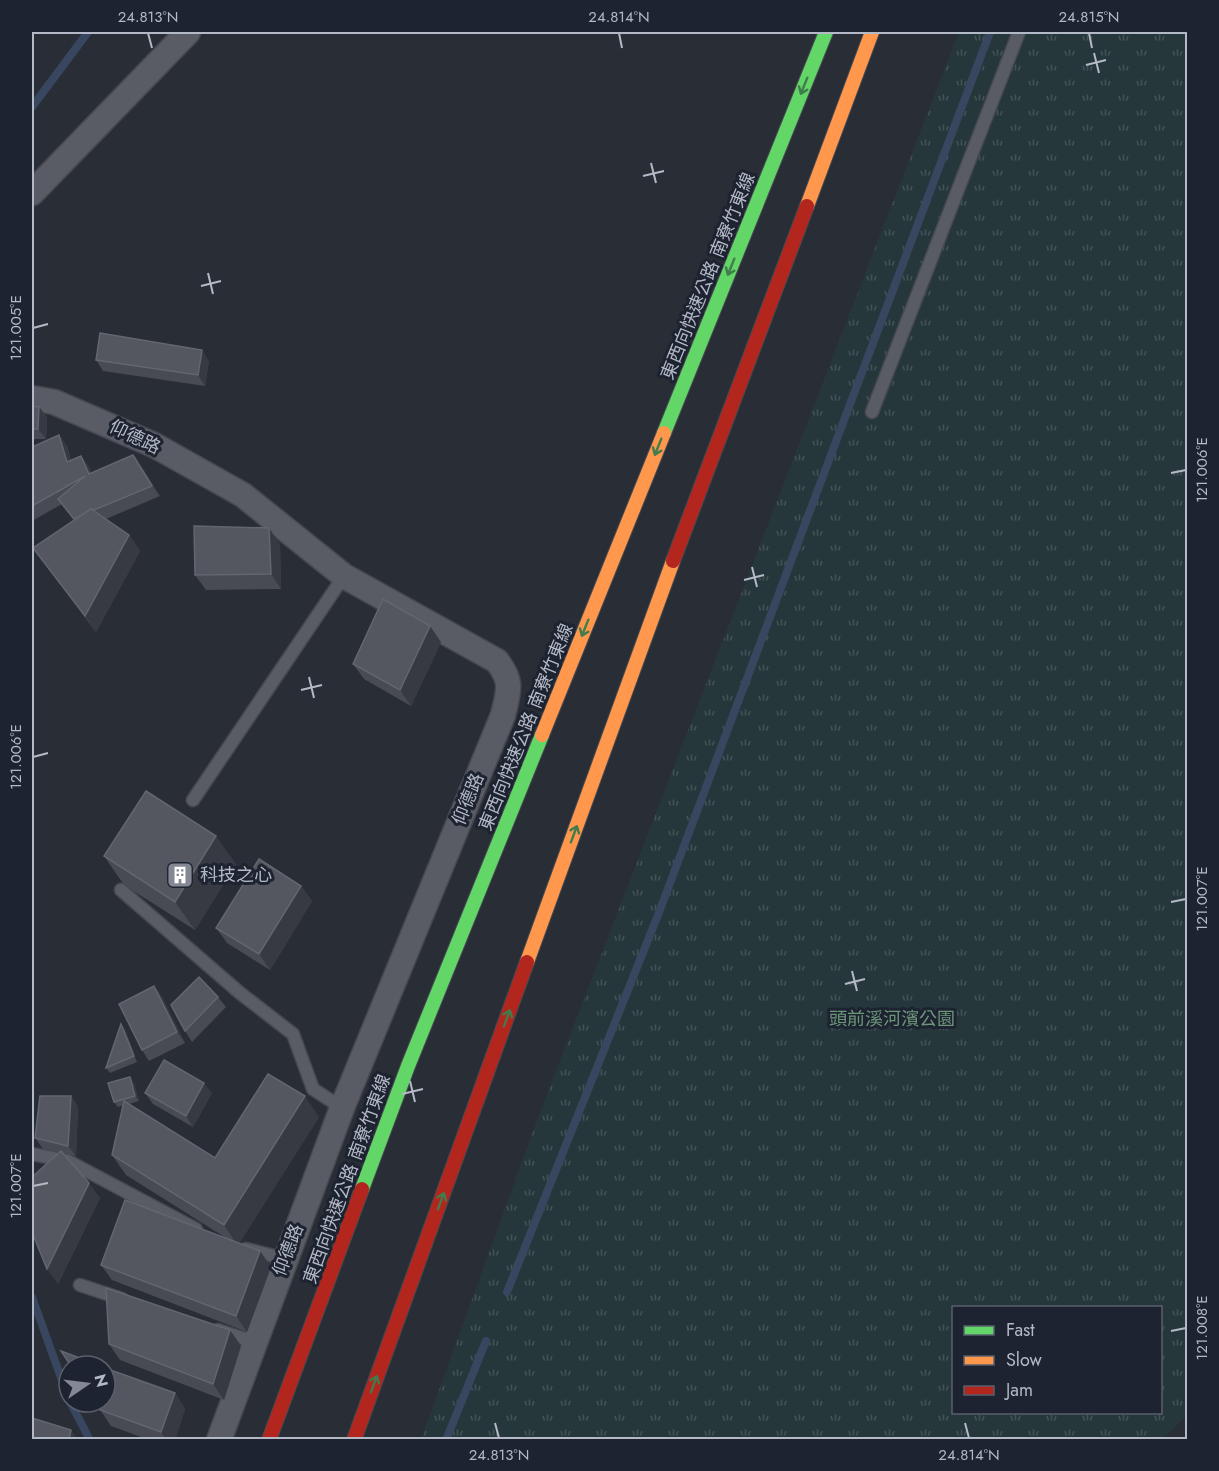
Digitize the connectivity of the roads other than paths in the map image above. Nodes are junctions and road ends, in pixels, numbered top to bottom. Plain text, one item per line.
1 (188, 32) edge
2 (826, 32) edge
3 (872, 32) edge
4 (1019, 32) edge
5 (32, 193) edge
6 (32, 398) edge
7 (872, 412) dead end
8 (344, 576) junction
9 (193, 800) dead end
10 (121, 890) edge
11 (342, 1108) junction
12 (32, 1154) edge
13 (208, 1236) edge
14 (230, 1244) edge
15 (285, 1259) junction
16 (80, 1285) dead end
17 (135, 1303) edge
18 (210, 1328) edge
19 (254, 1342) junction
20 (219, 1440) edge
21 (269, 1440) edge
22 (354, 1440) edge

1 - 5 street
2 -> 21 highway, 東西向快速公路 南寮竹東線
22 -> 3 highway
4 - 7 lane
6 - 8 street, 仰德路
8 - 9 lane
8 - 11 street, 仰德路
10 - 11 lane
11 - 15 street, 仰德路
12 - 13 lane
14 - 15 lane
15 - 19 street, 仰德路
16 - 17 lane
18 - 19 lane
19 - 20 street, 仰德路

